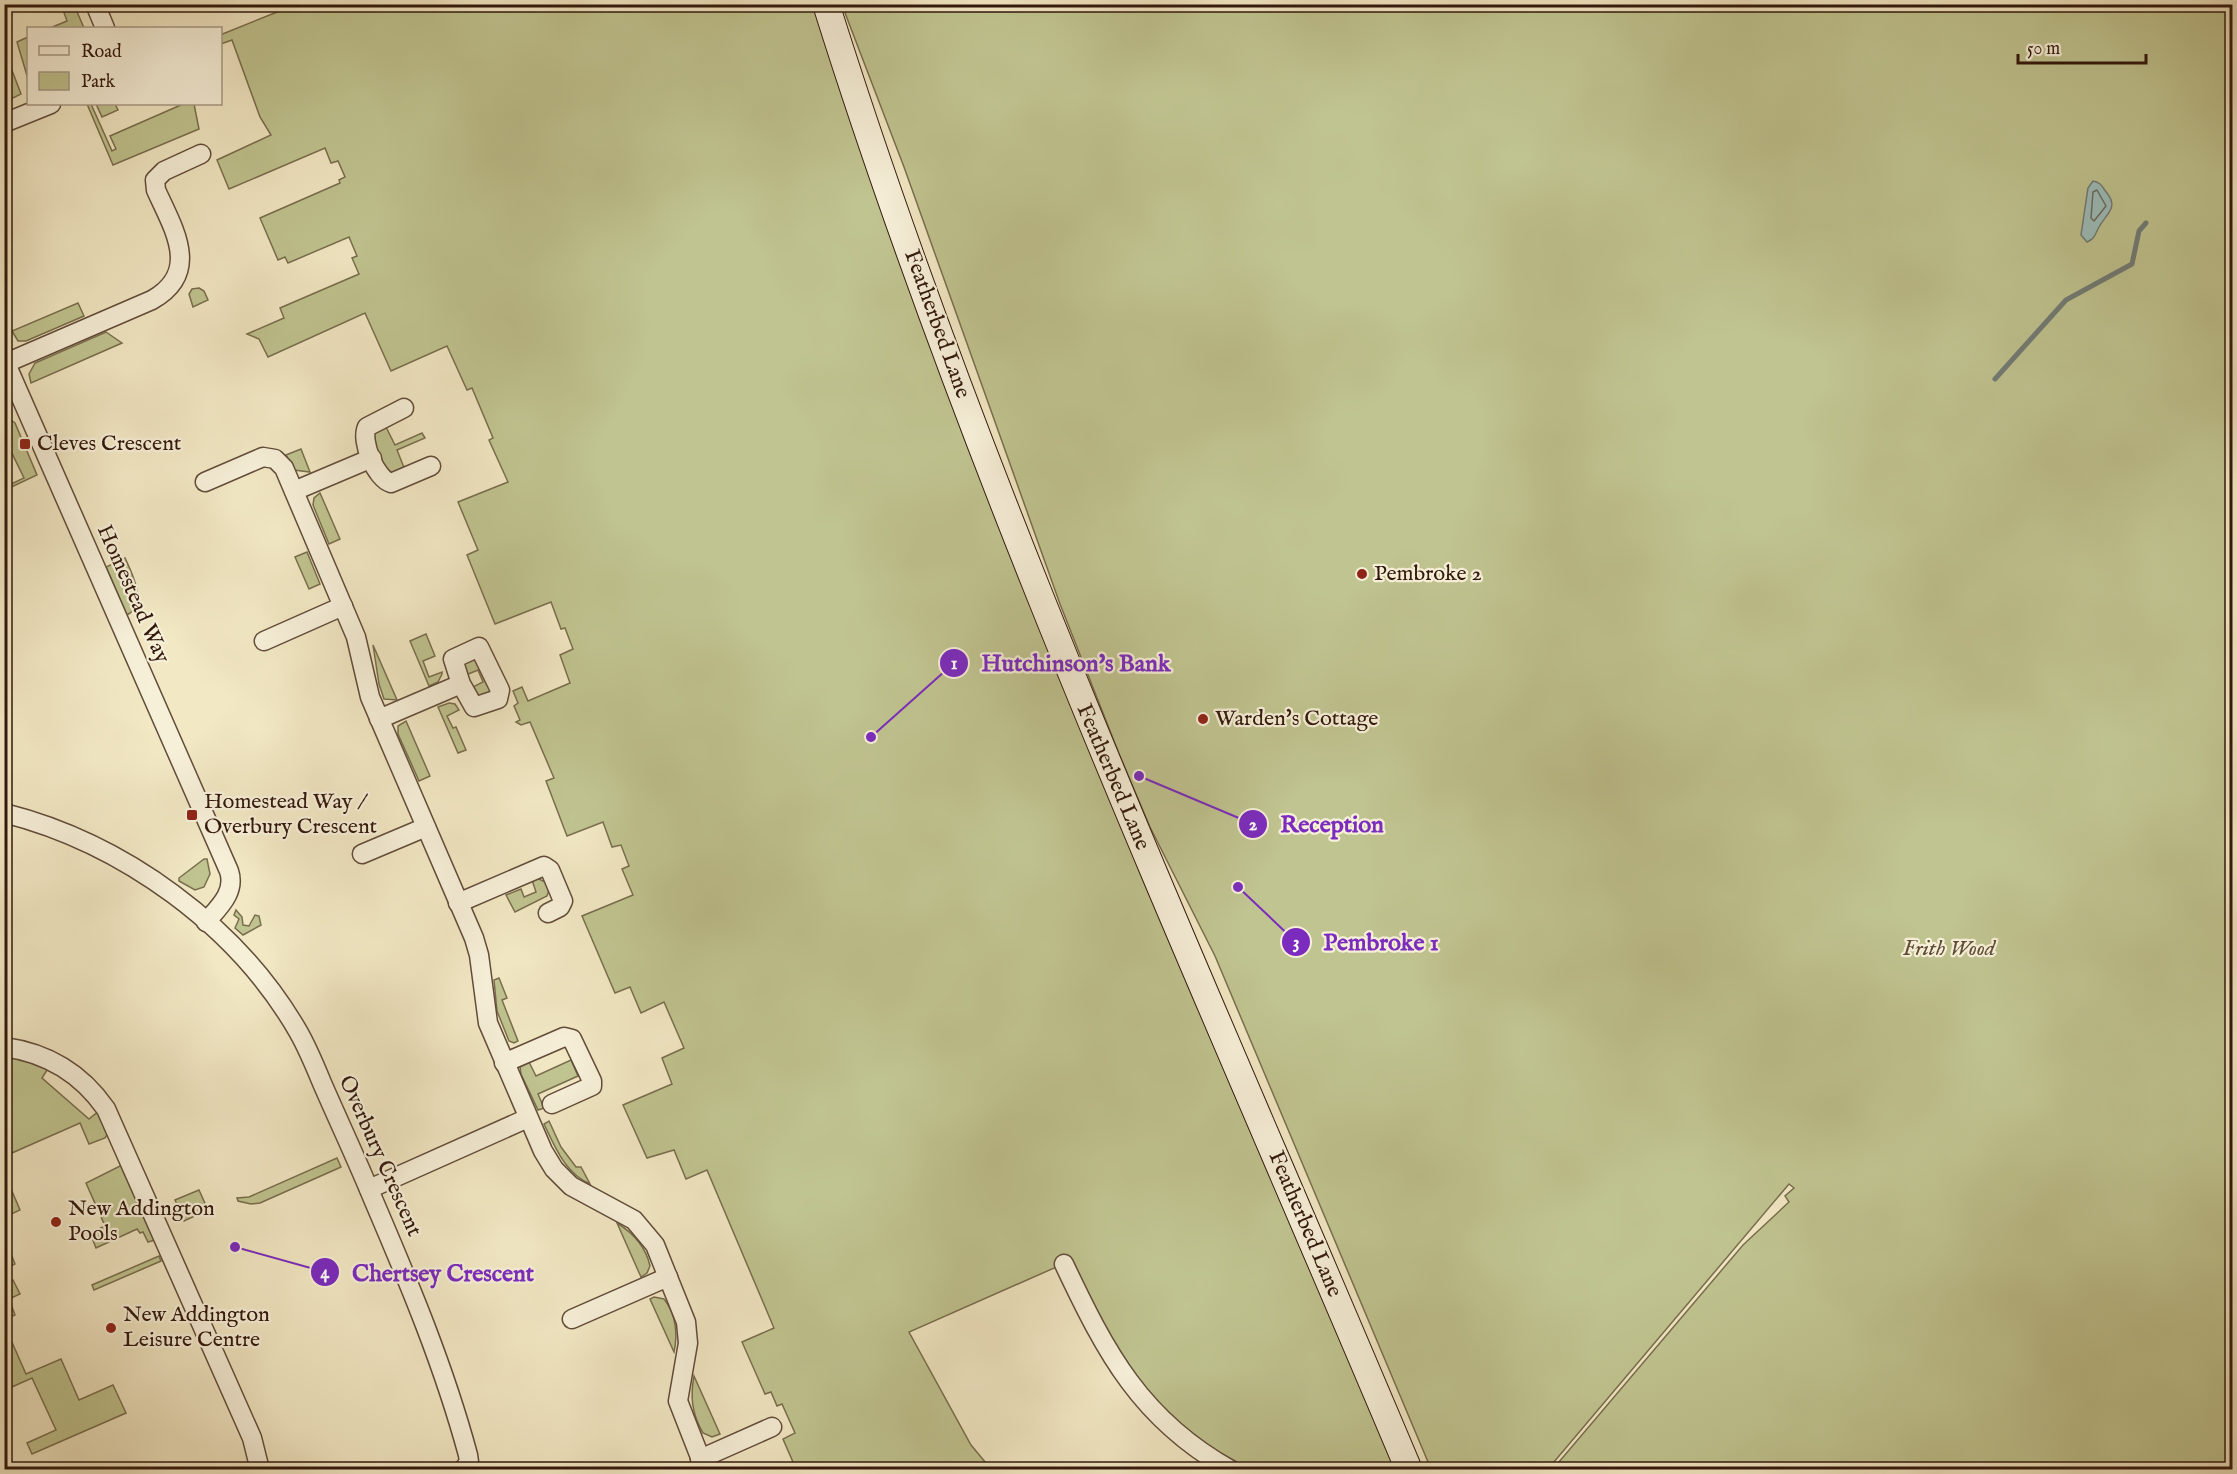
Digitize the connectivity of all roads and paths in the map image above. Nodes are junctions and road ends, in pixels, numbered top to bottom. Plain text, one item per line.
1 (95, 4) edge
2 (826, 4) edge
3 (105, 27) edge
4 (49, 105) edge
5 (4, 123) edge
6 (201, 154) dead end
7 (5, 361) edge
8 (13, 400) edge
9 (404, 408) dead end
10 (372, 458) junction
11 (431, 466) dead end
12 (205, 482) dead end
13 (294, 491) junction
14 (343, 606) junction
15 (264, 641) dead end
16 (461, 684) dead end
17 (379, 719) junction
18 (4, 813) edge
19 (426, 827) junction
20 (362, 855) dead end
21 (458, 903) junction
22 (548, 913) dead end
23 (206, 922) junction
24 (4, 1047) edge
25 (504, 1063) junction
26 (552, 1104) dead end
27 (528, 1118) junction
28 (369, 1189) junction
29 (1064, 1264) dead end
30 (668, 1277) junction
31 (572, 1319) dead end
32 (772, 1427) dead end
33 (702, 1464) edge
34 (472, 1467) edge
35 (260, 1470) edge
36 (1231, 1470) edge
37 (1409, 1470) edge

1 - 3 street
2 - 37 street, Featherbed Lane
4 - 5 street
6 - 7 street
7 - 8 street, Homestead Way
8 - 23 street, Homestead Way
9 - 10 street
10 - 11 street
10 - 13 street
12 - 13 street
13 - 14 street
14 - 15 street
14 - 17 street
16 - 17 street
17 - 19 street
18 - 23 street, Overbury Crescent
19 - 20 street
19 - 21 street
21 - 22 street
21 - 25 street
23 - 28 street, Overbury Crescent
24 - 35 street
25 - 26 street
25 - 27 street
27 - 28 street
27 - 30 street
28 - 34 street, Overbury Crescent
29 - 36 street
30 - 31 street
30 - 33 street
32 - 33 street

